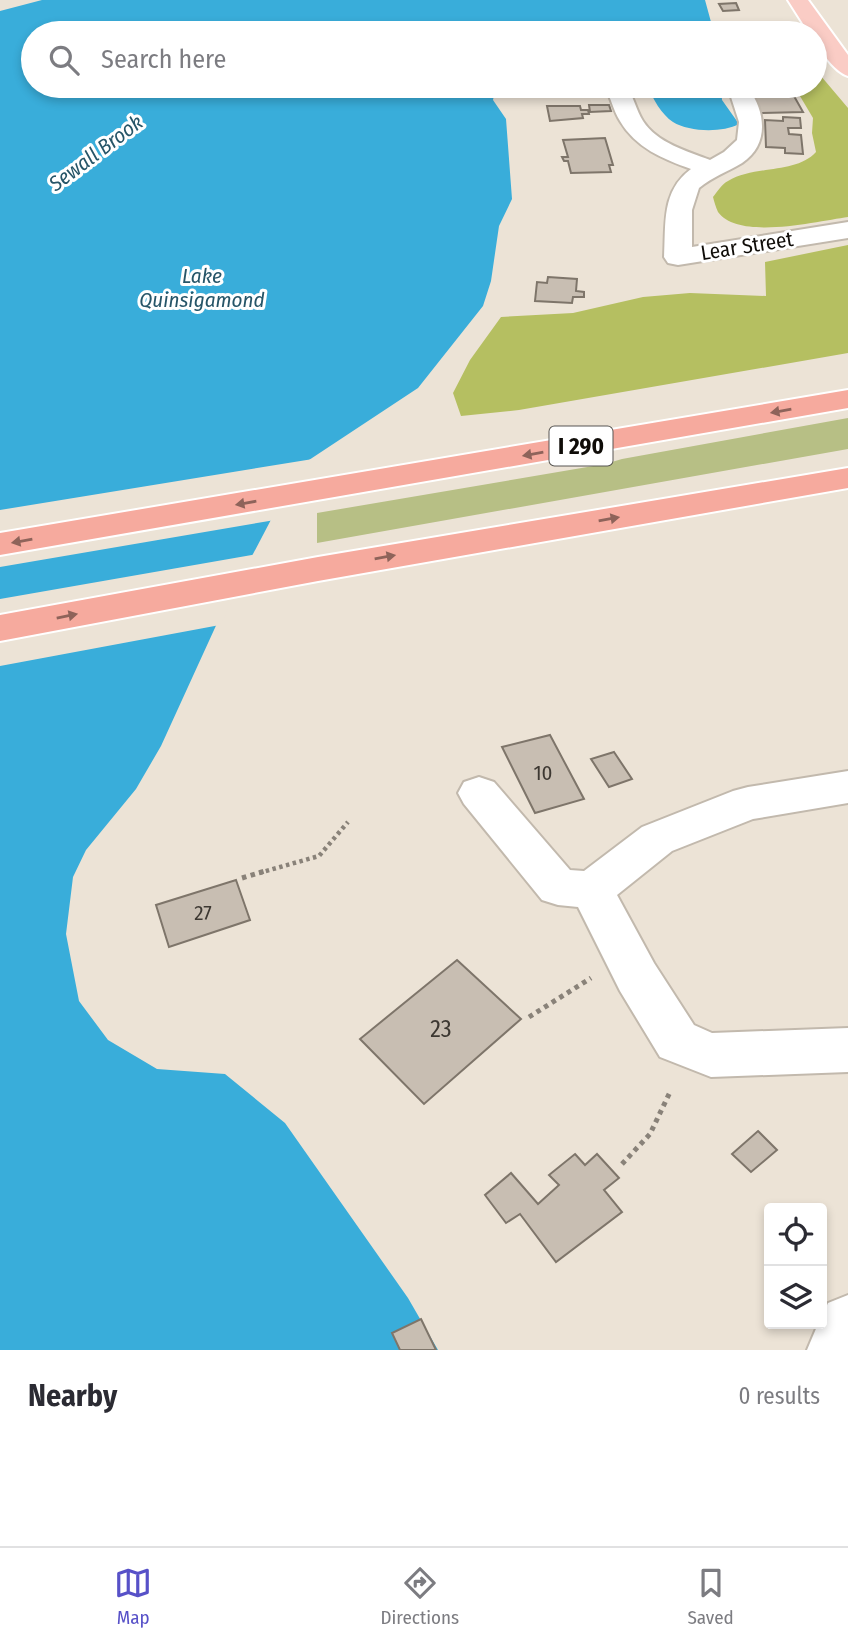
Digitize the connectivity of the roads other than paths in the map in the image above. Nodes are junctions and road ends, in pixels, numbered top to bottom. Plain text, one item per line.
1 (798, 0) edge
2 (811, 21) edge
3 (827, 43) edge
4 (848, 69) edge
5 (621, 98) edge
6 (742, 98) edge
7 (710, 168) junction
8 (848, 230) edge
9 (848, 399) edge
10 (848, 478) edge
11 (0, 544) edge
12 (0, 628) edge
13 (848, 786) edge
14 (479, 793) dead end
15 (592, 890) junction
16 (848, 1050) edge
17 (848, 1323) edge
18 (835, 1350) edge

1 - 2 main road
3 - 4 main road
5 - 7 street
6 - 7 street, Lear Street
7 - 8 street, Lear Street
9 -> 11 highway, I 290
12 -> 10 highway
13 - 15 street
14 - 15 street
15 - 16 street
17 - 18 street

